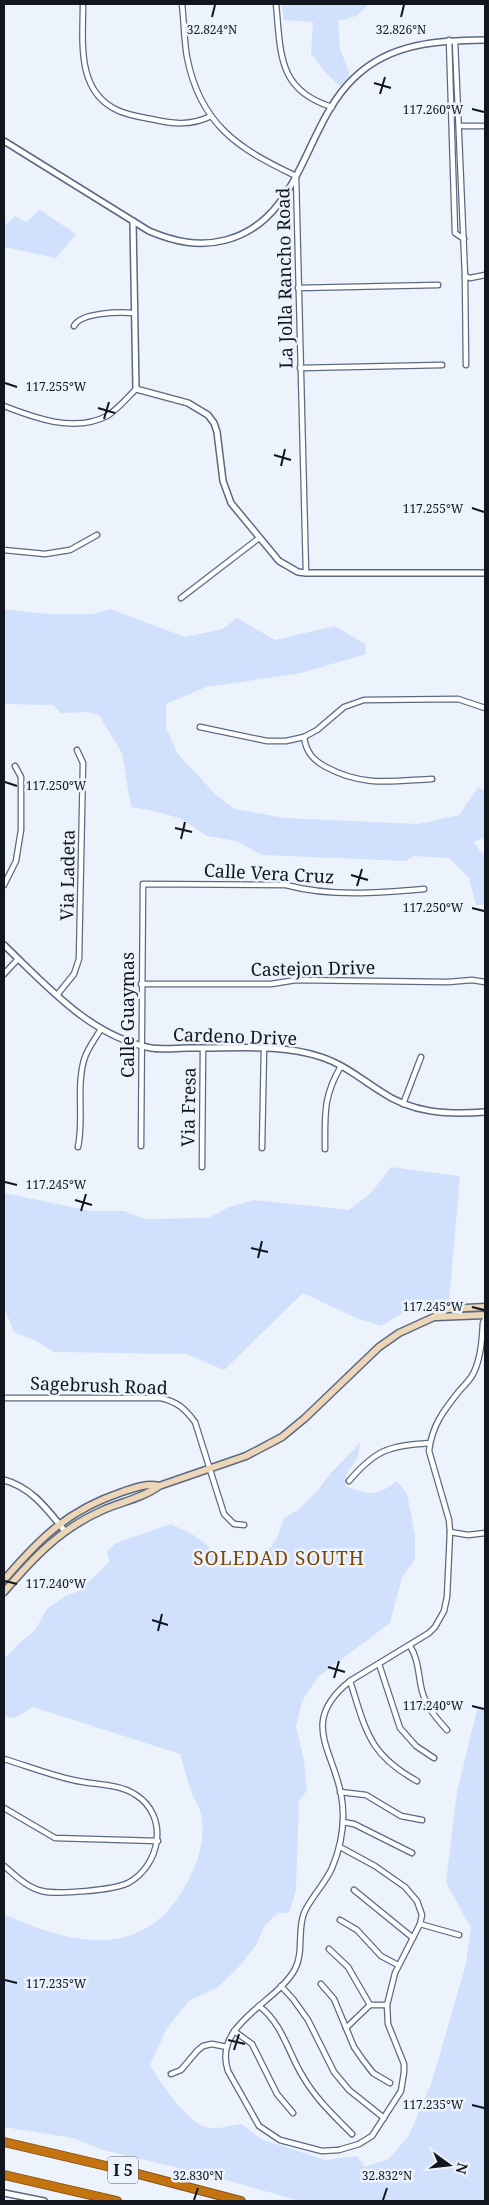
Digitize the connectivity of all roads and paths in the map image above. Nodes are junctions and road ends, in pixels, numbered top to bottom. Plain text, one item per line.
1 (83, 4) edge
2 (182, 4) edge
3 (276, 4) edge
4 (452, 40) junction
5 (485, 40) edge
6 (332, 107) junction
7 (210, 116) junction
8 (460, 126) junction
9 (485, 126) edge
10 (4, 141) edge
11 (296, 176) junction
12 (133, 221) junction
13 (464, 239) junction
14 (485, 275) edge
15 (465, 276) junction
16 (438, 285) dead end
17 (298, 288) junction
18 (134, 313) junction
19 (74, 326) dead end
20 (466, 364) dead end
21 (442, 365) dead end
22 (300, 368) junction
23 (136, 389) junction
24 (4, 406) edge
25 (97, 535) dead end
26 (259, 538) junction
27 (4, 550) edge
28 (306, 573) junction
29 (485, 573) edge
30 (180, 598) dead end
31 (485, 708) edge
32 (200, 727) dead end
33 (304, 737) junction
34 (77, 750) dead end
35 (15, 766) dead end
36 (432, 779) dead end
37 (143, 884) joint
38 (4, 885) edge
39 (424, 888) dead end
40 (4, 945) edge
41 (18, 959) junction
42 (4, 974) edge
43 (485, 982) edge
44 (141, 984) junction
45 (57, 995) junction
46 (101, 1029) junction
47 (142, 1045) junction
48 (203, 1048) junction
49 (264, 1048) junction
50 (421, 1057) dead end
51 (341, 1066) junction
52 (403, 1104) junction
53 (485, 1112) edge
54 (141, 1146) dead end
55 (78, 1147) dead end
56 (262, 1148) dead end
57 (325, 1149) dead end
58 (202, 1167) dead end
59 (485, 1307) edge
60 (434, 1317) junction
61 (485, 1317) edge
62 (485, 1347) edge
63 (480, 1352) junction
64 (4, 1398) edge
65 (430, 1443) junction
66 (209, 1469) junction
67 (4, 1480) edge
68 (349, 1481) dead end
69 (159, 1486) junction
70 (59, 1523) junction
71 (244, 1525) dead end
72 (64, 1530) junction
73 (450, 1532) junction
74 (485, 1533) edge
75 (4, 1580) edge
76 (4, 1592) edge
77 (410, 1646) junction
78 (379, 1664) junction
79 (350, 1681) junction
80 (447, 1730) dead end
81 (434, 1758) dead end
82 (4, 1759) edge
83 (417, 1781) dead end
84 (340, 1792) junction
85 (4, 1808) edge
86 (422, 1820) dead end
87 (343, 1822) junction
88 (158, 1841) junction
89 (340, 1847) junction
90 (412, 1853) dead end
91 (4, 1866) edge
92 (354, 1890) dead end
93 (340, 1920) dead end
94 (420, 1924) junction
95 (459, 1935) dead end
96 (413, 1938) junction
97 (328, 1949) dead end
98 (398, 1965) junction
99 (321, 1984) dead end
100 (281, 1986) junction
101 (370, 2005) junction
102 (387, 2005) junction
103 (259, 2006) junction
104 (346, 2028) junction
105 (234, 2031) junction
106 (227, 2047) junction
107 (171, 2074) dead end
108 (390, 2083) dead end
109 (293, 2112) dead end
110 (384, 2118) junction
111 (352, 2134) dead end
112 (4, 2142) edge
113 (4, 2175) edge
114 (4, 2193) edge
115 (44, 2201) edge
116 (117, 2201) edge
117 (241, 2201) edge

1 - 7 street
2 - 7 street, La Jolla Rancho Road
3 - 6 street
4 - 5 street
4 - 6 street
4 - 8 street
4 - 13 street
6 - 11 street
7 - 11 street, La Jolla Rancho Road
8 - 9 street
8 - 13 street
10 - 12 street
11 - 12 street
11 - 17 street, La Jolla Rancho Road
12 - 18 street
13 - 15 street
14 - 15 street
15 - 20 street
16 - 17 street
17 - 22 street, La Jolla Rancho Road
18 - 19 street
18 - 23 street
21 - 22 street
22 - 28 street, La Jolla Rancho Road
23 - 24 street
23 - 26 street
25 - 27 street
26 - 28 street
26 - 30 street
28 - 29 street
31 - 33 street
32 - 33 street
33 - 36 street
34 - 45 street, Via Ladeta
35 - 38 street
37 - 39 street, Calle Vera Cruz
37 - 44 street, Calle Guaymas
40 - 41 street, Cardeno Drive
41 - 42 street
41 - 45 street, Cardeno Drive
43 - 44 street, Castejon Drive
44 - 47 street, Calle Guaymas
45 - 46 street, Cardeno Drive
46 - 47 street, Cardeno Drive
46 - 55 street
47 - 48 street, Cardeno Drive
47 - 54 street, Calle Guaymas
48 - 49 street, Cardeno Drive
48 - 58 street, Via Fresa
49 - 51 street, Cardeno Drive
49 - 56 street
50 - 52 street
51 - 52 street, Cardeno Drive
51 - 57 street
52 - 53 street, Cardeno Drive
59 - 60 main road
60 - 61 main road
60 - 66 main road
61 - 63 street
62 - 63 street
63 - 65 street
64 - 66 street, Sagebrush Road
65 - 68 street
65 - 73 street
66 - 69 main road
66 - 71 street, Sagebrush Road
67 - 70 street
69 - 70 main road
69 - 72 main road
70 - 72 street
70 - 75 main road
72 - 76 main road
73 - 74 street
73 - 77 street
77 - 78 street
77 - 80 street
78 - 79 street
78 - 81 street
79 - 83 street
79 - 84 street
82 - 88 street
84 - 86 street
84 - 87 street
85 - 88 street
87 - 89 street
87 - 90 street
88 - 91 street
89 - 94 street
89 - 100 street
92 - 96 street
93 - 98 street
94 - 95 street
94 - 96 street
96 - 98 street
97 - 101 street
98 - 102 street
99 - 104 street
100 - 103 street
100 - 110 street
101 - 102 street
101 - 104 street
102 - 110 street
103 - 105 street
103 - 111 street
104 - 108 street
105 - 106 street
105 - 109 street
106 - 107 street
106 - 110 street
112 - 117 highway, I 5
113 - 116 highway, I 5
114 - 115 street

